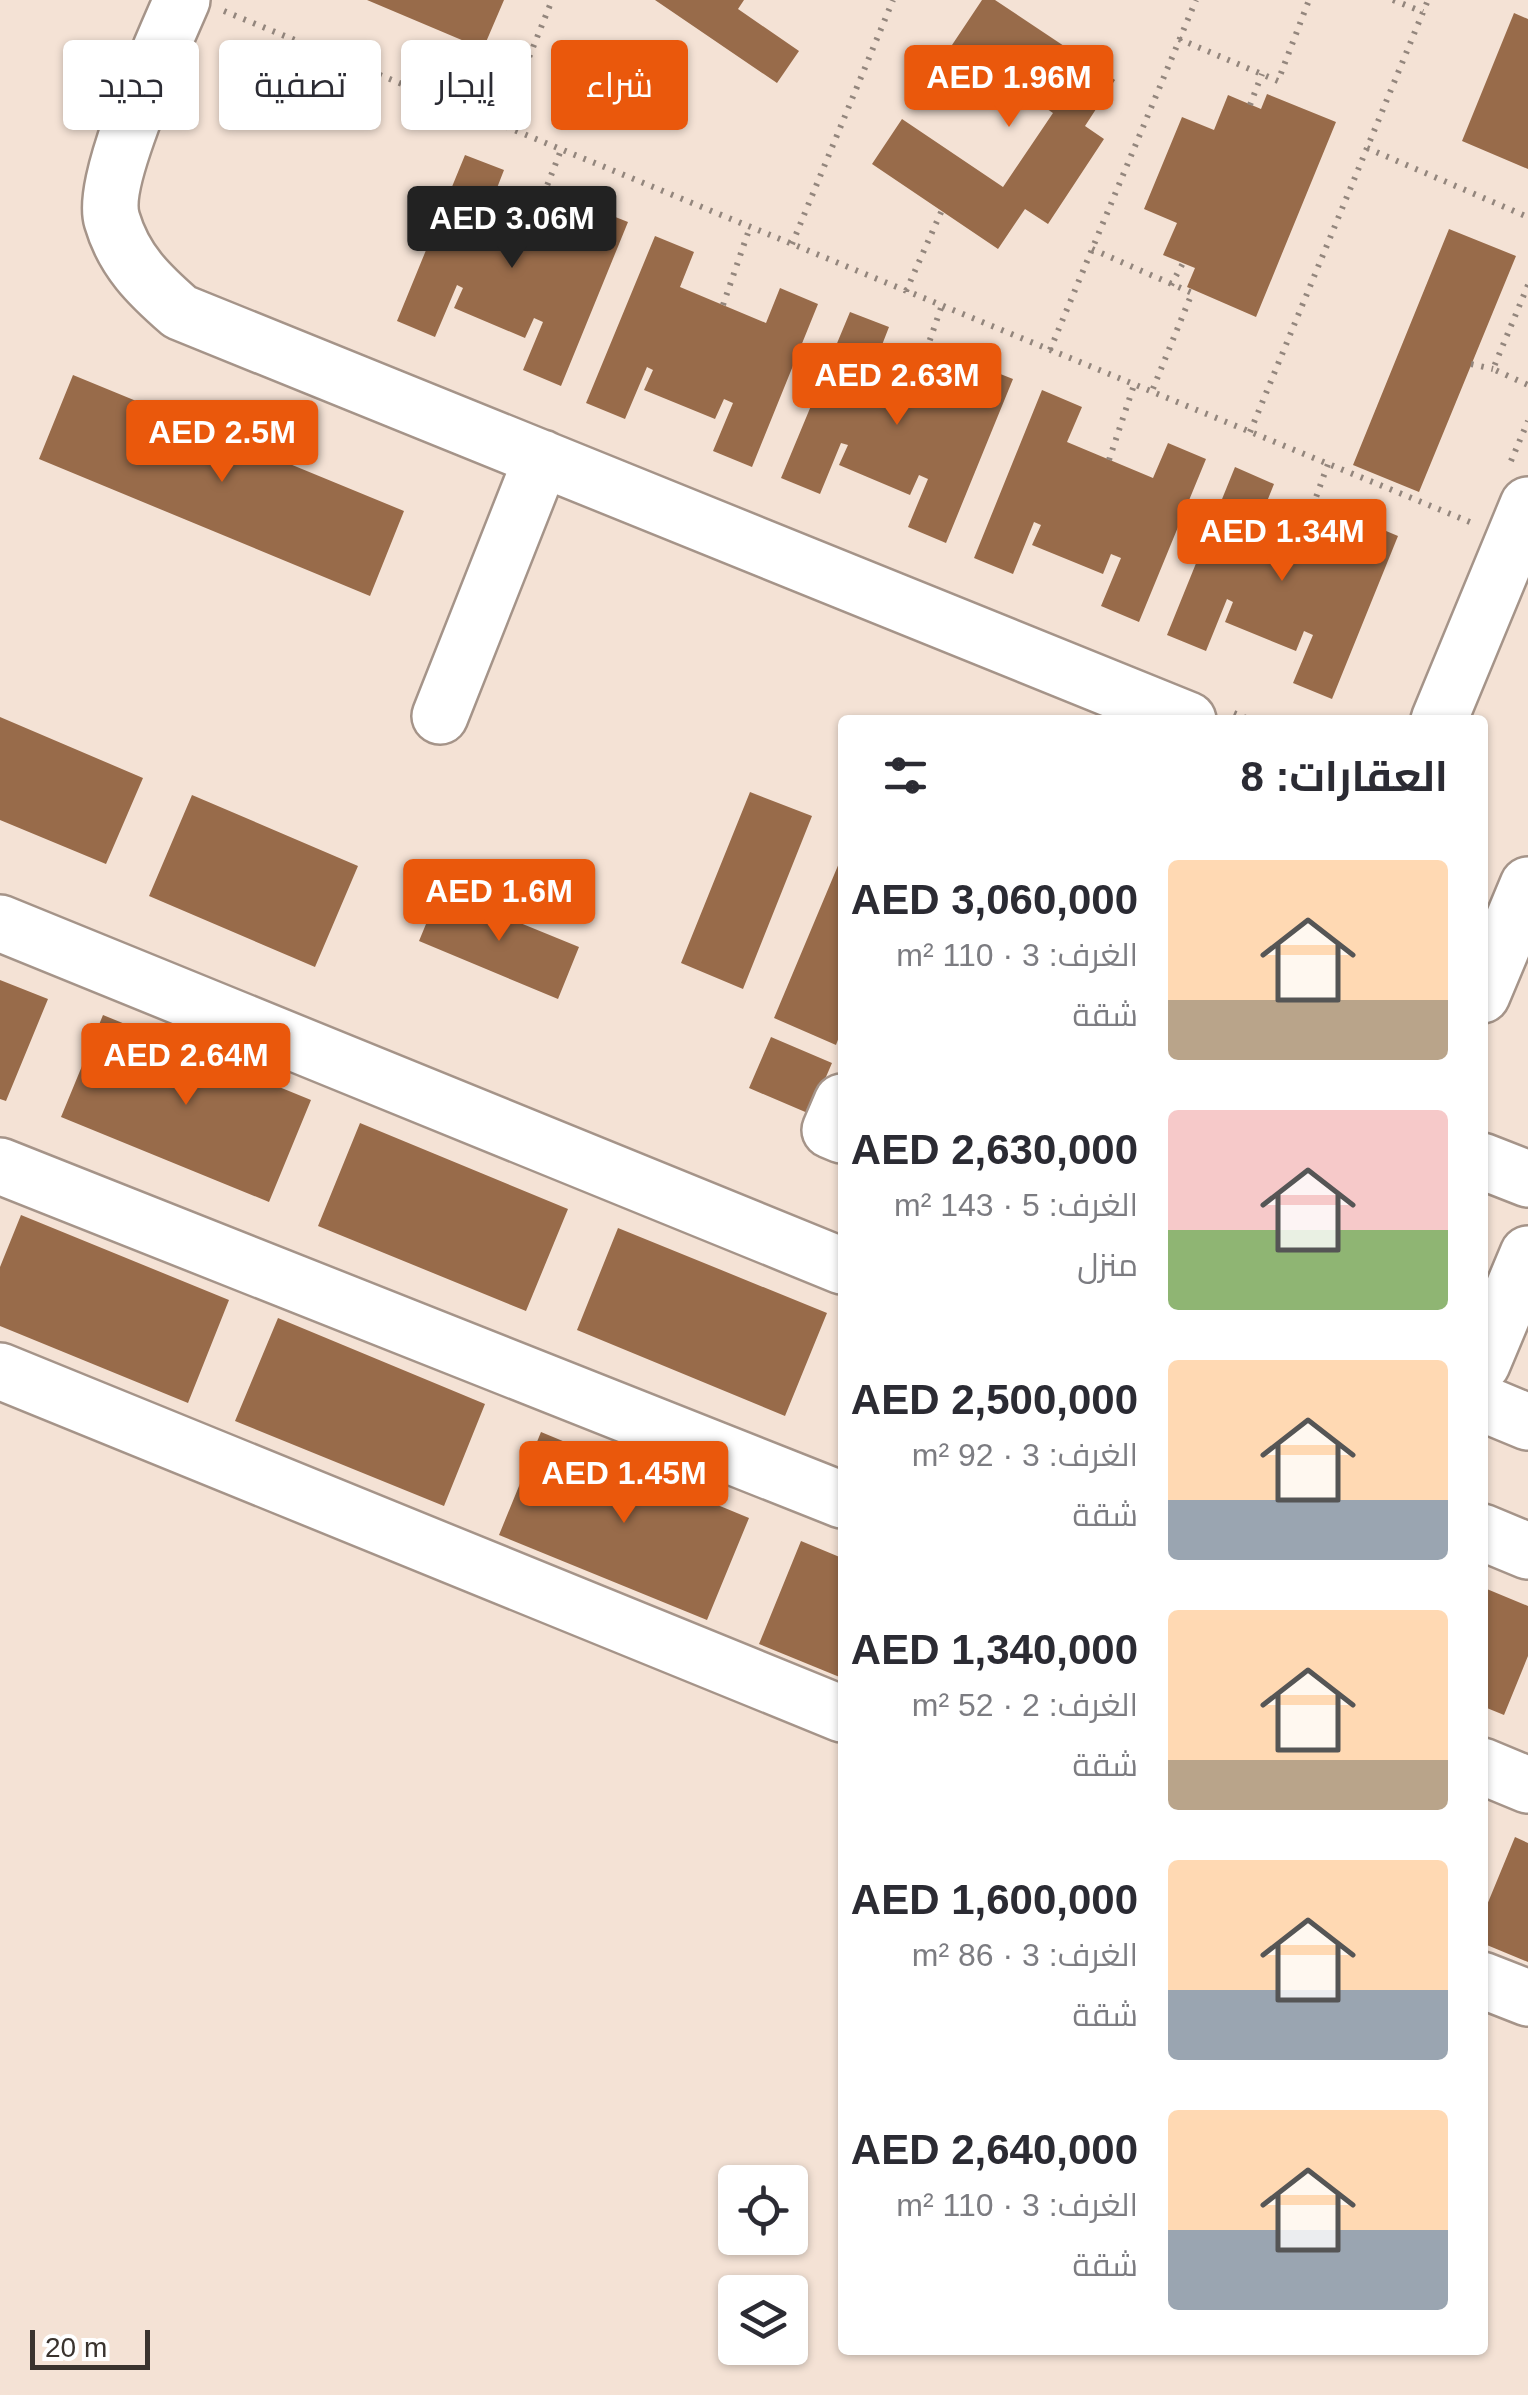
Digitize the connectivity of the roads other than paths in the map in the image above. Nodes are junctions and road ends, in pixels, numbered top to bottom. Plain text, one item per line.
1 (198, 3) edge
2 (542, 458) junction
3 (1505, 516) edge
4 (1207, 715) edge
5 (1442, 715) edge
6 (440, 716) dead end
7 (1528, 885) edge
8 (0, 923) edge
9 (1488, 981) edge
10 (838, 1111) edge
11 (838, 1133) edge
12 (1488, 1163) edge
13 (0, 1166) edge
14 (1528, 1178) edge
15 (1528, 1254) edge
16 (838, 1264) edge
17 (1488, 1350) edge
18 (0, 1371) edge
19 (1488, 1406) edge
20 (1528, 1422) edge
21 (838, 1498) edge
22 (1488, 1534) edge
23 (1528, 1550) edge
24 (838, 1712) edge
25 (1488, 1768) edge
26 (1528, 1785) edge
27 (1488, 1982) edge
28 (1528, 1998) edge

1 - 2 street
2 - 4 street
2 - 6 street
3 - 5 street
7 - 9 street
8 - 16 street
10 - 11 street
12 - 14 street
13 - 21 street
15 - 17 street
18 - 24 street
19 - 20 street
22 - 23 street
25 - 26 street
27 - 28 street

